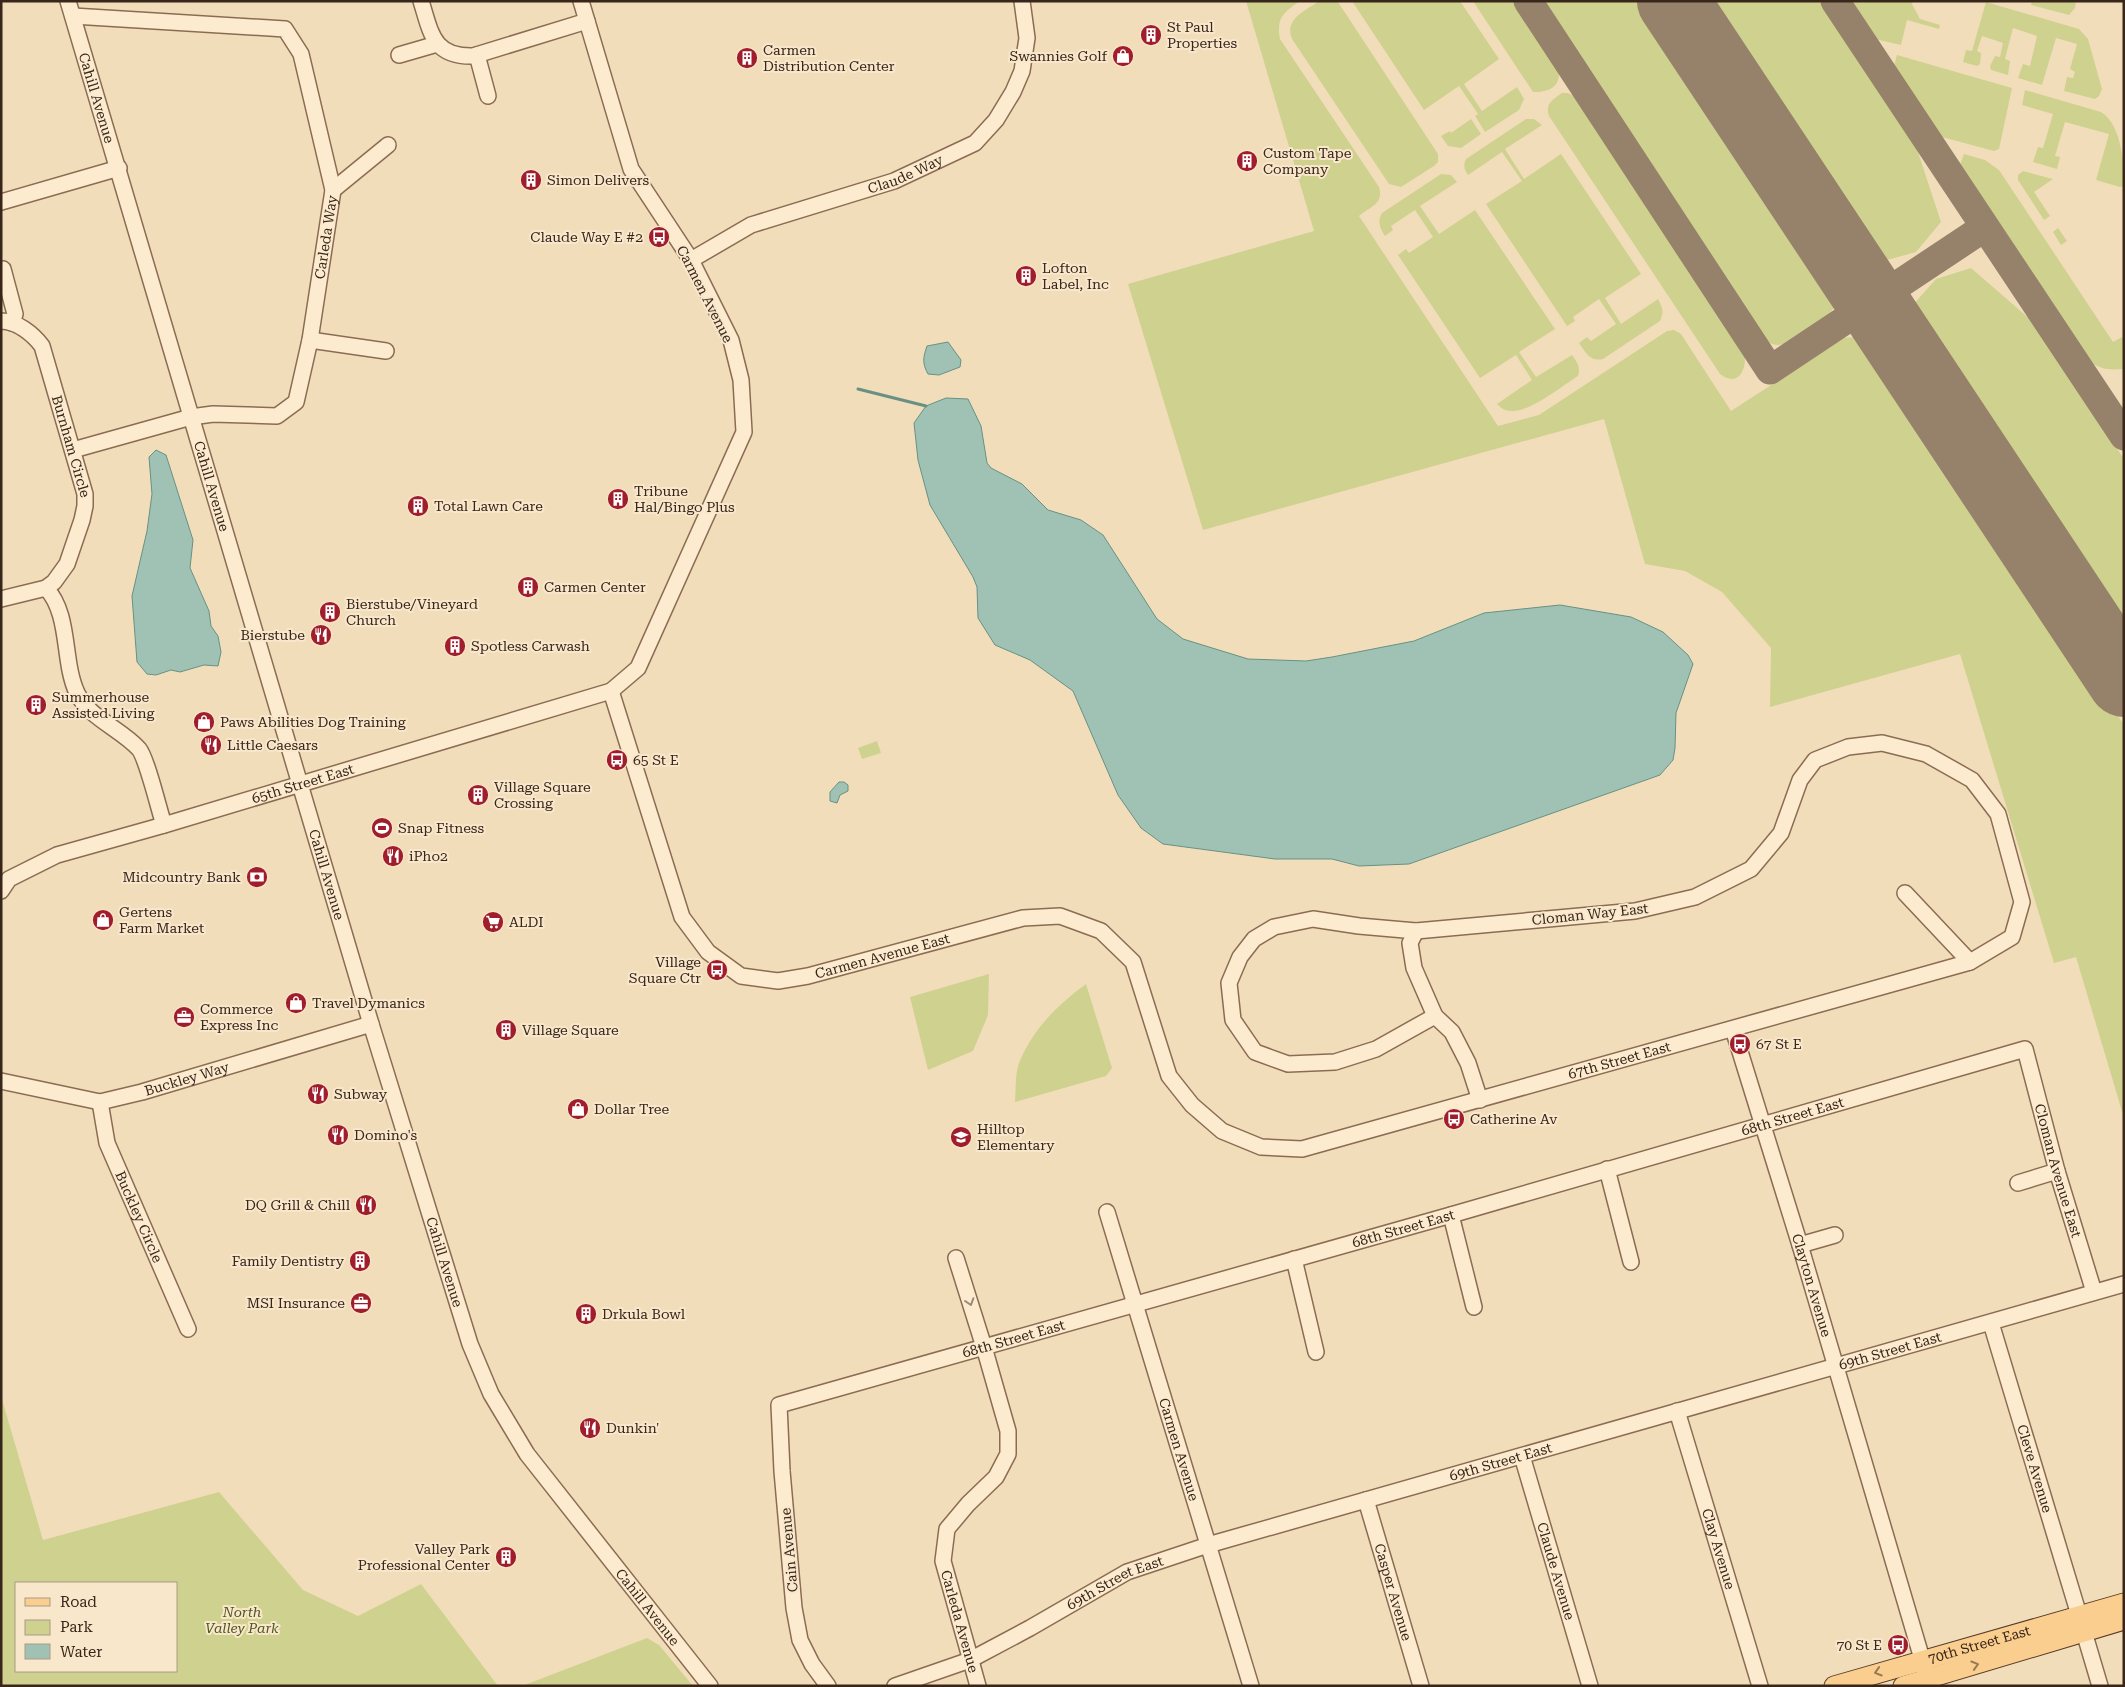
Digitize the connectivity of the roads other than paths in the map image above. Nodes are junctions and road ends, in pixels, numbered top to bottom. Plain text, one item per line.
1 (68, 1) edge
2 (421, 1) edge
3 (581, 1) edge
4 (1022, 1) edge
5 (73, 16) junction
6 (587, 21) junction
7 (437, 44) junction
8 (399, 55) dead end
9 (477, 55) junction
10 (488, 96) dead end
11 (388, 145) dead end
12 (119, 168) junction
13 (333, 190) junction
14 (1, 202) edge
15 (691, 260) junction
16 (3, 270) dead end
17 (7, 322) edge
18 (310, 340) junction
19 (386, 352) dead end
20 (191, 417) junction
21 (73, 450) junction
22 (46, 588) junction
23 (1, 599) edge
24 (611, 691) junction
25 (300, 784) junction
26 (164, 825) junction
27 (1, 890) edge
28 (1906, 893) dead end
29 (1416, 930) junction
30 (2012, 936) joint
31 (1970, 962) junction
32 (1435, 1016) junction
33 (371, 1024) junction
34 (1733, 1029) junction
35 (2025, 1049) joint
36 (1, 1081) edge
37 (1480, 1100) junction
38 (100, 1102) junction
39 (1763, 1124) junction
40 (1222, 1130) joint
41 (1607, 1169) junction
42 (2057, 1171) junction
43 (2018, 1183) dead end
44 (1107, 1212) dead end
45 (1451, 1215) junction
46 (1835, 1235) dead end
47 (1800, 1245) junction
48 (956, 1258) dead end
49 (1294, 1259) junction
50 (1631, 1262) dead end
51 (2124, 1284) edge
52 (2094, 1292) junction
53 (1136, 1304) junction
54 (1474, 1307) dead end
55 (1991, 1323) junction
56 (188, 1330) dead end
57 (984, 1347) junction
58 (1316, 1352) dead end
59 (1834, 1365) junction
60 (780, 1405) joint
61 (1677, 1411) junction
62 (1522, 1456) junction
63 (1366, 1500) junction
64 (1208, 1545) junction
65 (2124, 1603) edge
66 (2124, 1620) edge
67 (2082, 1624) junction
68 (1922, 1659) junction
69 (970, 1660) junction
70 (1929, 1682) edge
71 (710, 1686) edge
72 (828, 1686) edge
73 (895, 1686) edge
74 (978, 1686) edge
75 (1251, 1686) edge
76 (1421, 1686) edge
77 (1590, 1686) edge
78 (1760, 1686) edge
79 (1834, 1686) edge
80 (1903, 1686) edge
81 (2100, 1686) edge

1 - 5 street, Cahill Avenue
2 - 7 street
3 - 6 street, Carmen Avenue
4 - 15 street, Claude Way
5 - 12 street, Cahill Avenue
5 - 13 street, Carleda Way
6 - 9 street
6 - 15 street, Carmen Avenue
7 - 8 street
7 - 9 street
9 - 10 street
11 - 13 street
12 - 14 street
12 - 20 street, Cahill Avenue
13 - 18 street, Carleda Way
15 - 24 street, Carmen Avenue
16 - 17 street
17 - 21 street, Burnham Circle
18 - 19 street
18 - 20 street, Carleda Way
20 - 21 street, Carleda Way
20 - 25 street, Cahill Avenue
21 - 22 street, Burnham Circle
22 - 23 street
22 - 26 street
24 - 25 street, 65th Street East
24 - 40 street, Carmen Avenue East
25 - 26 street, 65th Street East
25 - 33 street, Cahill Avenue
26 - 27 street, 65th Street East
28 - 31 street
29 - 30 street, Cloman Way East
29 - 32 street
29 - 32 street, Cloman Way East
30 - 31 street, 67th Street East
31 - 34 street, 67th Street East
32 - 37 street
33 - 38 street, Buckley Way
33 - 71 street, Cahill Avenue
34 - 37 street, 67th Street East
34 - 39 street, Clayton Avenue
35 - 39 street, 68th Street East
35 - 42 street, Cloman Avenue East
36 - 38 street, Buckley Way
37 - 40 street, 67th Street East
38 - 56 street, Buckley Circle
39 - 41 street, 68th Street East
39 - 47 street, Clayton Avenue
41 - 45 street, 68th Street East
41 - 50 street
42 - 43 street
42 - 52 street, Cloman Avenue East
44 - 53 street, Carmen Avenue
45 - 49 street, 68th Street East
45 - 54 street
46 - 47 street
47 - 59 street, Clayton Avenue
48 -> 57 street, Carleda Avenue
49 - 53 street, 68th Street East
49 - 58 street
51 - 52 street, 69th Street East
52 - 55 street, 69th Street East
53 - 57 street, 68th Street East
53 - 64 street, Carmen Avenue
55 - 59 street, 69th Street East
55 - 67 street, Cleve Avenue
57 - 60 street, 68th Street East
57 - 69 street, Carleda Avenue
59 - 61 street, 69th Street East
59 - 68 street, Clayton Avenue
60 - 72 street, Cain Avenue
61 - 62 street, 69th Street East
61 - 78 street, Clay Avenue
62 - 63 street, 69th Street East
62 - 77 street, Claude Avenue
63 - 64 street, 69th Street East
63 - 76 street, Casper Avenue
64 - 69 street, 69th Street East
64 - 75 street, Carmen Avenue
65 - 67 main road, 70th Street East
66 - 67 main road, 70th Street East
67 - 68 main road, 70th Street East
70 -> 67 main road, 70th Street East
67 - 81 street, Cleve Avenue
68 - 70 street, Clayton Avenue
68 -> 79 main road, 70th Street East
69 - 73 street, 69th Street East
69 - 74 street, Carleda Avenue
70 - 80 main road, 70th Street East

